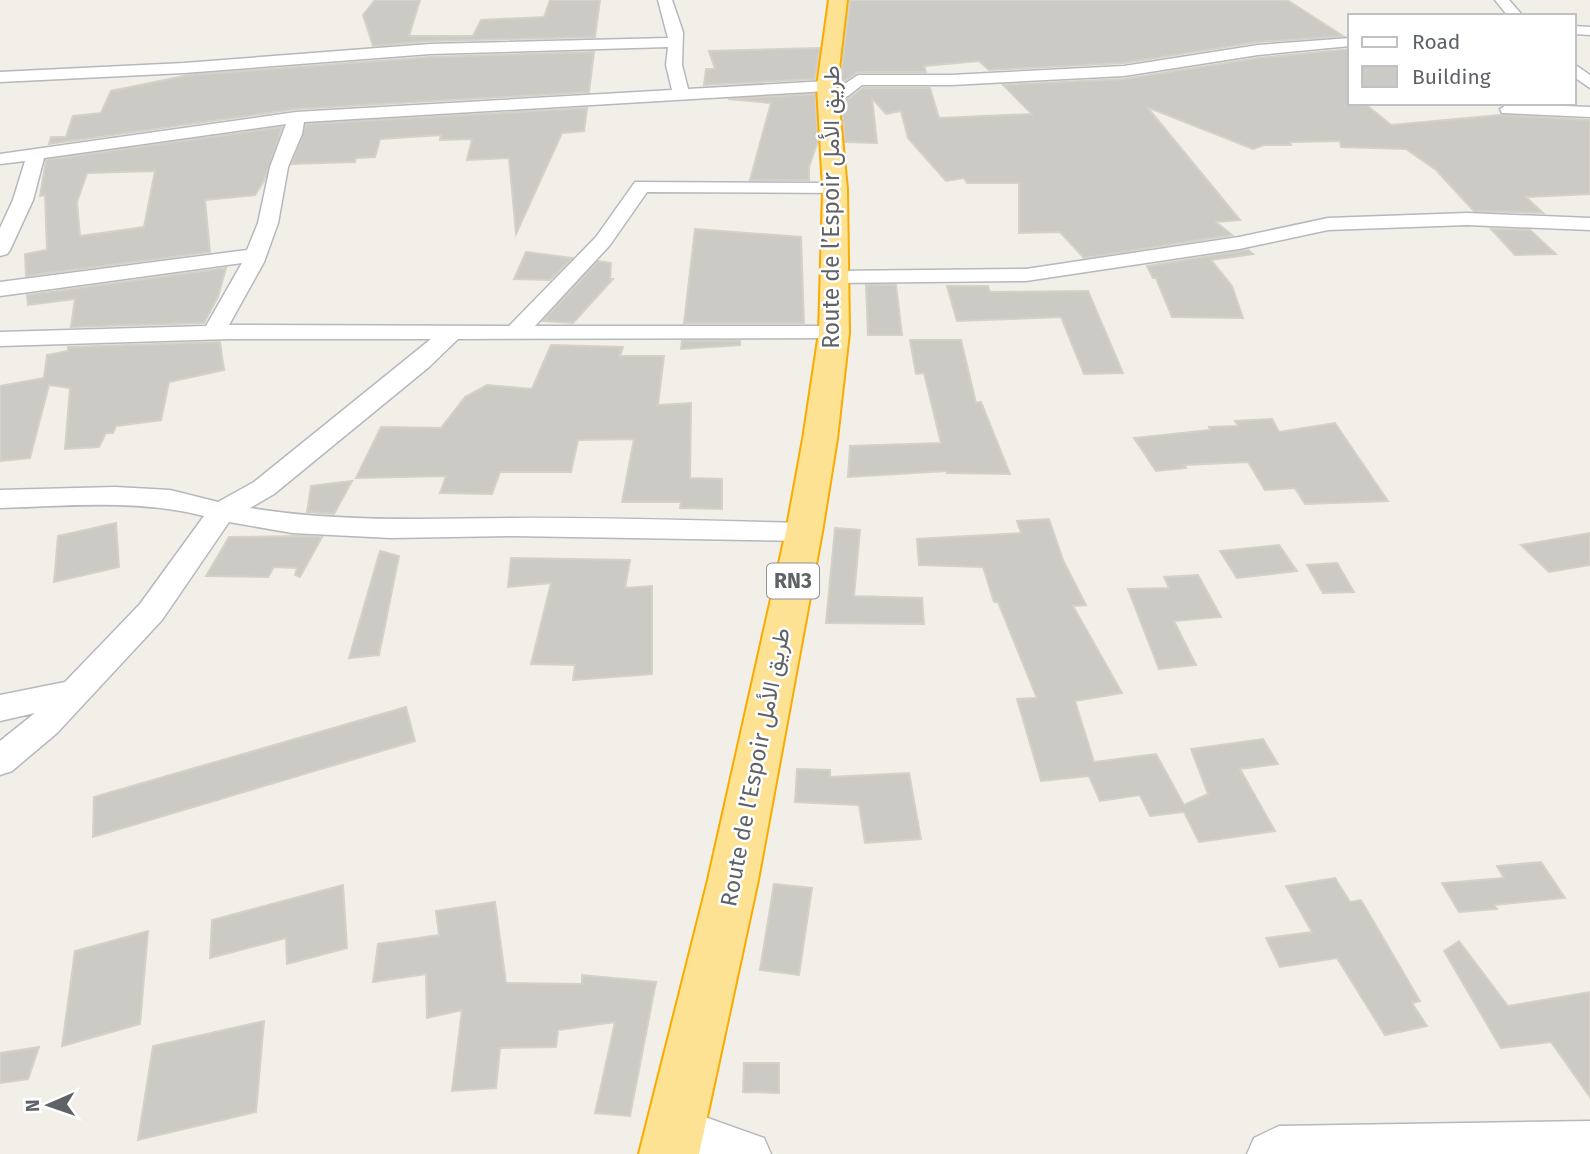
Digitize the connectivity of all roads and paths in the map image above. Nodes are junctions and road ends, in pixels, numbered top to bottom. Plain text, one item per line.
1 (665, 0) edge
2 (838, 0) edge
3 (1502, 0) edge
4 (1514, 14) edge
5 (1348, 42) edge
6 (676, 43) junction
7 (1576, 71) edge
8 (0, 77) edge
9 (1590, 83) edge
10 (827, 91) junction
11 (681, 93) junction
12 (1508, 109) dead end
13 (1590, 112) edge
14 (296, 117) junction
15 (36, 155) junction
16 (0, 159) edge
17 (835, 189) junction
18 (1590, 224) edge
19 (0, 250) edge
20 (255, 255) junction
21 (835, 277) junction
22 (0, 289) edge
23 (213, 333) junction
24 (451, 333) junction
25 (834, 333) junction
26 (514, 334) junction
27 (0, 339) edge
28 (0, 499) edge
29 (222, 512) junction
30 (804, 532) junction
31 (75, 692) junction
32 (0, 708) edge
33 (0, 761) edge
34 (671, 1141) edge
35 (1590, 1144) edge
36 (748, 1154) edge
37 (1270, 1154) edge

1 - 6 street
2 - 10 highway, Route de l’Espoir طريق الأمل / RN3
3 - 4 street
5 - 10 street
6 - 8 street
6 - 11 street
7 - 9 street
10 - 11 street
10 - 17 highway, Route de l’Espoir طريق الأمل / RN3
11 - 14 street
12 - 13 street
14 - 15 street
14 - 20 street
15 - 16 street
15 - 19 street
17 - 21 highway, Route de l’Espoir طريق الأمل / RN3
17 - 26 street
18 - 21 street
20 - 22 street
20 - 23 street
21 - 25 highway, Route de l’Espoir طريق الأمل / RN3
23 - 24 street
23 - 27 street
24 - 26 street
24 - 29 street
25 - 26 street
25 - 30 highway, Route de l’Espoir طريق الأمل / RN3
28 - 29 street
29 - 30 street
29 - 31 street
30 - 34 highway, Route de l’Espoir طريق الأمل / RN3
31 - 32 street
31 - 33 street
34 - 36 street
35 - 37 street

